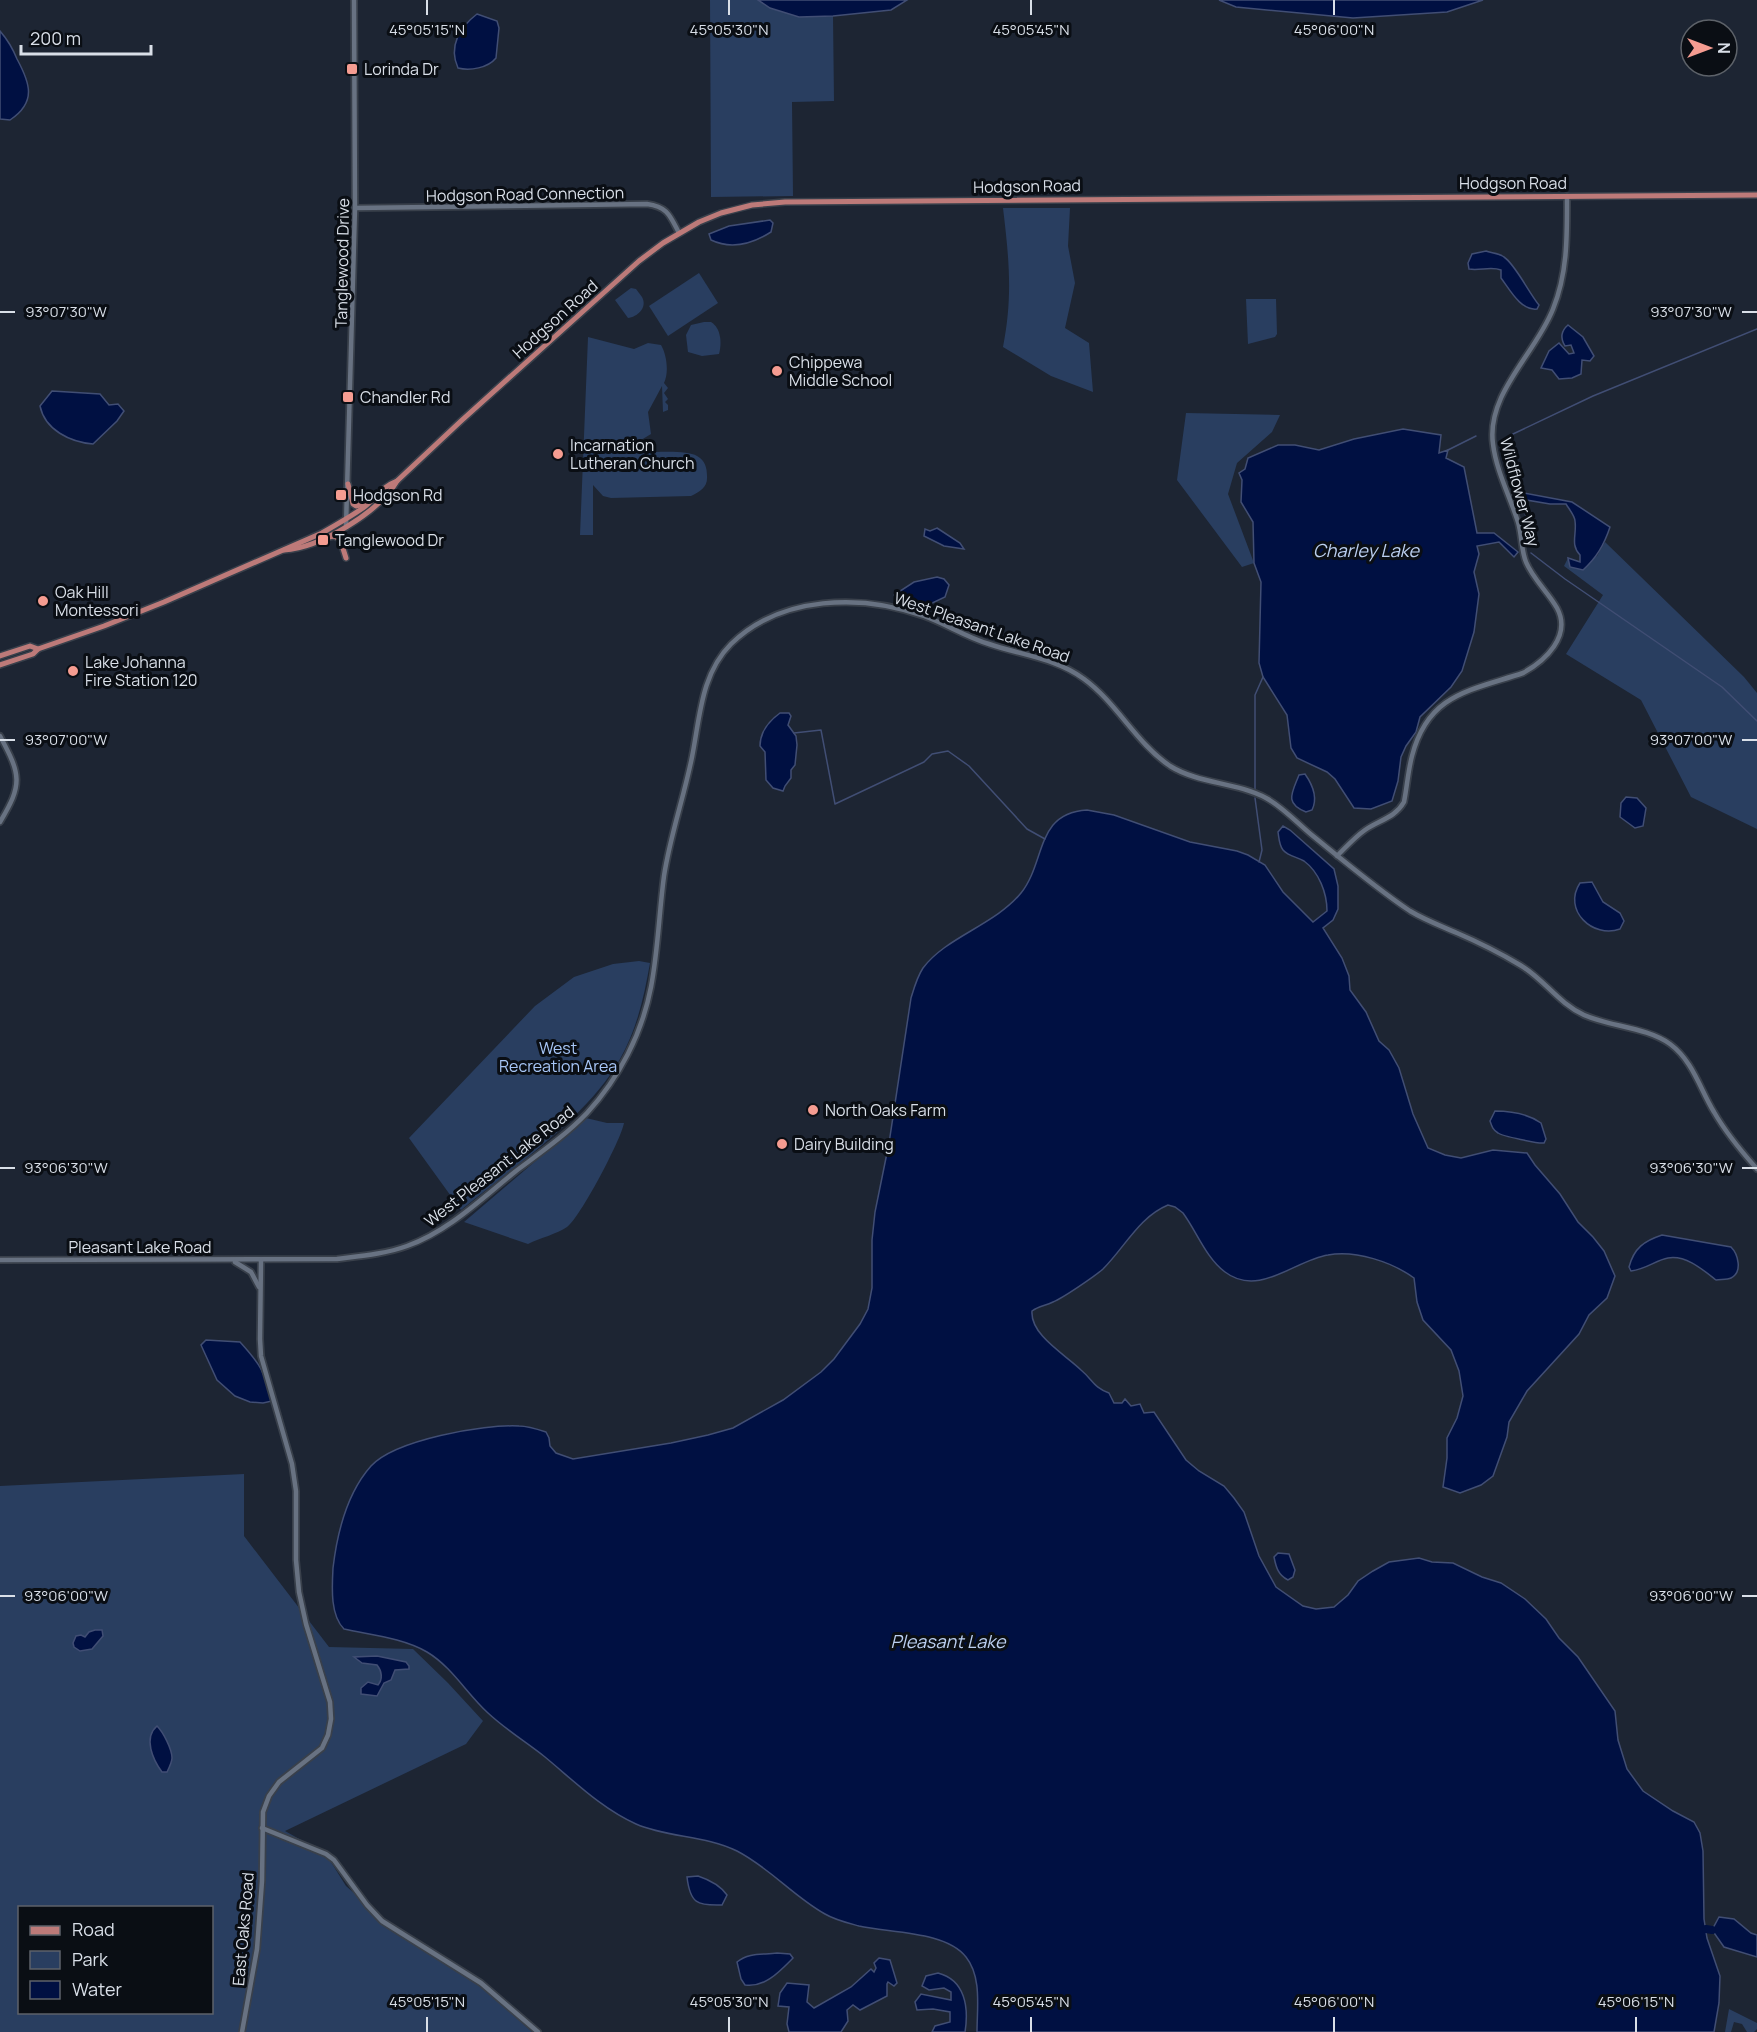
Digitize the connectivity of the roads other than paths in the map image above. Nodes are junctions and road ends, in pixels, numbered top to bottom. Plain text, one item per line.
1 (354, 0) edge
2 (1757, 195) edge
3 (1567, 196) junction
4 (356, 208) junction
5 (679, 233) junction
6 (397, 481) junction
7 (348, 484) junction
8 (373, 499) junction
9 (347, 519) junction
10 (346, 526) junction
11 (322, 539) junction
12 (284, 550) junction
13 (346, 558) dead end
14 (38, 649) junction
15 (0, 656) edge
16 (0, 665) edge
17 (0, 736) edge
18 (0, 822) edge
19 (1337, 856) junction
20 (1757, 1169) edge
21 (227, 1259) junction
22 (281, 1259) joint
23 (0, 1260) edge
24 (261, 1260) junction
25 (261, 1295) junction
26 (262, 1828) junction
27 (242, 2032) edge
28 (538, 2032) edge

1 - 4 street, Tanglewood Drive
2 - 3 main road, Hodgson Road
3 - 5 main road, Hodgson Road
3 - 19 street, Wildflower Way
4 - 5 street, Hodgson Road Connection
4 - 7 street, Tanglewood Drive
5 - 6 main road, Hodgson Road
6 - 8 main road, Hodgson Road
6 - 10 main road, Hodgson Road
7 - 8 main road
7 - 9 street, Tanglewood Drive
8 - 9 main road, Hodgson Road
9 - 10 street, Tanglewood Drive
9 - 12 main road, Hodgson Road
10 - 11 main road, Hodgson Road
11 - 12 main road, Hodgson Road
11 - 13 main road
12 - 14 main road, Hodgson Road
14 - 15 main road, Hodgson Road
14 - 16 main road, Hodgson Road
17 - 18 street
19 - 20 street, West Pleasant Lake Road
19 - 22 street, West Pleasant Lake Road
21 - 23 street, Pleasant Lake Road
21 - 24 street, Pleasant Lake Road
21 - 25 street
22 - 24 street, Pleasant Lake Road
24 - 25 street, East Oaks Road
25 - 26 street, East Oaks Road
26 - 27 street, East Oaks Road
26 - 28 street

